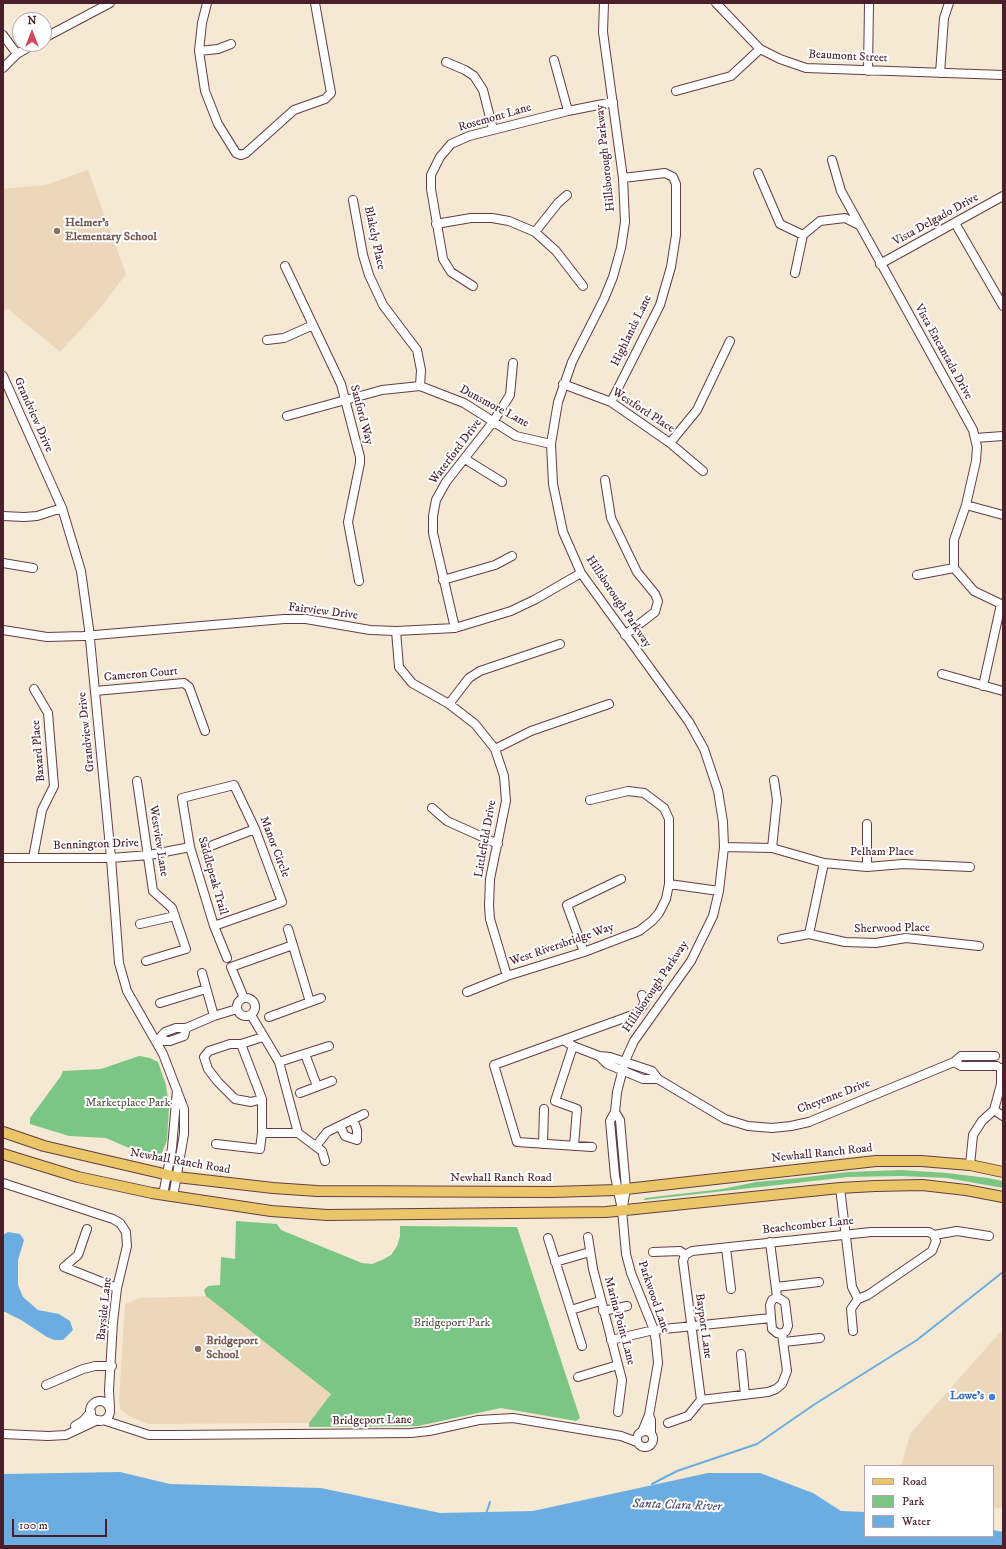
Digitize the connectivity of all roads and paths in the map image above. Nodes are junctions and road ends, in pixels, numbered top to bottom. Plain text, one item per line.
1 (110, 3) edge
2 (206, 3) edge
3 (315, 3) edge
4 (604, 3) edge
5 (716, 3) edge
6 (869, 3) edge
7 (949, 3) edge
8 (52, 34) edge
9 (3, 35) edge
10 (230, 44) dead end
11 (760, 49) junction
12 (199, 51) junction
13 (20, 52) edge
14 (17, 54) junction
15 (554, 60) dead end
16 (446, 62) dead end
17 (3, 68) edge
18 (868, 71) junction
19 (940, 73) junction
20 (1003, 75) edge
21 (676, 91) dead end
22 (613, 102) junction
23 (568, 111) junction
24 (493, 129) junction
25 (832, 160) dead end
26 (758, 172) dead end
27 (623, 178) junction
28 (567, 195) dead end
29 (1003, 196) edge
30 (353, 200) dead end
31 (955, 223) junction
32 (436, 224) junction
33 (859, 225) junction
34 (535, 232) junction
35 (803, 235) junction
36 (880, 264) junction
37 (285, 266) dead end
38 (795, 274) dead end
39 (473, 286) dead end
40 (583, 286) dead end
41 (1003, 306) edge
42 (313, 325) junction
43 (266, 340) dead end
44 (730, 341) dead end
45 (513, 363) dead end
46 (3, 376) edge
47 (563, 384) junction
48 (420, 386) junction
49 (345, 400) junction
50 (611, 402) junction
51 (287, 416) dead end
52 (493, 422) junction
53 (1003, 436) edge
54 (975, 438) junction
55 (670, 443) junction
56 (551, 444) junction
57 (465, 459) junction
58 (703, 471) dead end
59 (605, 480) dead end
60 (502, 482) dead end
61 (966, 505) junction
62 (62, 508) junction
63 (1003, 515) edge
64 (3, 516) edge
65 (512, 556) dead end
66 (3, 563) edge
67 (33, 568) dead end
68 (954, 568) junction
69 (582, 573) junction
70 (917, 575) dead end
71 (444, 580) junction
72 (360, 581) dead end
73 (1002, 605) edge
74 (455, 628) junction
75 (3, 630) edge
76 (396, 631) junction
77 (625, 635) junction
78 (90, 636) junction
79 (560, 644) dead end
80 (942, 674) dead end
81 (984, 686) junction
82 (34, 689) dead end
83 (94, 691) junction
84 (1003, 691) edge
85 (449, 704) junction
86 (609, 704) dead end
87 (205, 732) dead end
88 (495, 750) junction
89 (774, 780) dead end
90 (137, 781) dead end
91 (182, 798) joint
92 (590, 800) dead end
93 (432, 808) dead end
94 (867, 824) dead end
95 (255, 829) junction
96 (498, 844) junction
97 (213, 845) dead end
98 (724, 846) junction
99 (190, 847) junction
100 (772, 848) junction
101 (149, 855) junction
102 (3, 858) edge
103 (33, 858) junction
104 (111, 858) junction
105 (824, 863) junction
106 (970, 867) dead end
107 (867, 868) junction
108 (621, 879) dead end
109 (669, 884) junction
110 (719, 891) junction
111 (175, 916) junction
112 (140, 924) dead end
113 (214, 926) junction
114 (288, 929) dead end
115 (809, 934) junction
116 (782, 939) dead end
117 (293, 945) junction
118 (979, 946) dead end
119 (584, 952) junction
120 (227, 958) dead end
121 (146, 961) dead end
122 (202, 973) dead end
123 (507, 976) junction
124 (206, 989) junction
125 (467, 992) dead end
126 (642, 994) dead end
127 (244, 998) junction
128 (321, 998) dead end
129 (310, 1002) junction
130 (160, 1003) dead end
131 (237, 1010) junction
132 (251, 1015) junction
133 (214, 1016) junction
134 (269, 1017) dead end
135 (263, 1037) junction
136 (157, 1041) junction
137 (565, 1041) junction
138 (241, 1044) junction
139 (329, 1046) dead end
140 (573, 1046) junction
141 (305, 1054) junction
142 (999, 1055) edge
143 (598, 1056) junction
144 (625, 1061) junction
145 (279, 1062) junction
146 (954, 1062) junction
147 (1000, 1067) edge
148 (622, 1070) junction
149 (658, 1079) junction
150 (332, 1081) dead end
151 (317, 1086) junction
152 (300, 1092) dead end
153 (262, 1100) junction
154 (544, 1109) dead end
155 (994, 1110) junction
156 (364, 1114) dead end
157 (1003, 1116) edge
158 (353, 1119) junction
159 (340, 1126) junction
160 (3, 1132) edge
161 (262, 1133) junction
162 (298, 1133) junction
163 (216, 1144) dead end
164 (543, 1144) junction
165 (316, 1146) junction
166 (574, 1146) junction
167 (592, 1147) dead end
168 (3, 1154) edge
169 (325, 1161) dead end
170 (970, 1165) junction
171 (1003, 1172) edge
172 (172, 1176) junction
173 (3, 1183) edge
174 (840, 1188) junction
175 (621, 1190) junction
176 (163, 1195) junction
177 (174, 1197) junction
178 (1003, 1197) edge
179 (622, 1210) junction
180 (87, 1229) dead end
181 (845, 1234) junction
182 (934, 1236) junction
183 (989, 1236) dead end
184 (588, 1237) dead end
185 (548, 1238) dead end
186 (770, 1242) junction
187 (726, 1248) junction
188 (590, 1252) junction
189 (653, 1252) dead end
190 (685, 1255) junction
191 (555, 1262) junction
192 (819, 1282) dead end
193 (776, 1287) junction
194 (117, 1288) junction
195 (731, 1289) dead end
196 (777, 1297) junction
197 (858, 1299) junction
198 (600, 1301) junction
199 (627, 1306) dead end
200 (571, 1310) junction
201 (603, 1311) junction
202 (771, 1318) junction
203 (690, 1326) junction
204 (654, 1330) junction
205 (853, 1331) dead end
206 (783, 1338) junction
207 (820, 1338) dead end
208 (611, 1340) junction
209 (582, 1346) dead end
210 (741, 1354) dead end
211 (618, 1365) junction
212 (112, 1366) junction
213 (578, 1377) dead end
214 (46, 1385) dead end
215 (109, 1390) junction
216 (745, 1395) junction
217 (701, 1400) junction
218 (98, 1401) junction
219 (110, 1410) junction
220 (90, 1412) junction
221 (618, 1412) dead end
222 (649, 1415) junction
223 (101, 1420) junction
224 (668, 1423) dead end
225 (122, 1426) junction
226 (3, 1428) edge
227 (651, 1433) junction
228 (3, 1434) edge
229 (639, 1436) junction

1 - 8 street
2 - 12 street
3 - 12 street
4 - 22 street, Hillsborough Parkway
5 - 11 street, Beaumont Street
6 - 18 street
7 - 19 street
9 - 14 street
10 - 12 street
11 - 18 street, Beaumont Street
11 - 21 street
13 - 14 street
14 - 17 street
15 - 23 street
16 - 24 street
18 - 19 street, Beaumont Street
19 - 20 street, Beaumont Street
22 - 23 street, Rosemont Lane
22 - 27 street, Hillsborough Parkway
23 - 24 street, Rosemont Lane
24 - 32 street, Rosemont Lane
25 - 33 street, Vista Encantada Drive
26 - 35 street
27 - 47 street, Hillsborough Parkway
27 - 50 street, Highlands Lane
28 - 34 street
29 - 31 street, Vista Delgado Drive
30 - 48 street, Blakely Place
31 - 36 street, Vista Delgado Drive
31 - 41 street
32 - 34 street
32 - 39 street, Rosemont Lane
33 - 35 street
33 - 36 street, Vista Encantada Drive
34 - 40 street
35 - 38 street
36 - 54 street, Vista Encantada Drive
37 - 42 street, Sanford Way
42 - 43 street
42 - 49 street, Sanford Way
44 - 55 street
45 - 52 street, Waterford Drive
46 - 62 street, Grandview Drive
47 - 50 street, Westford Place
47 - 56 street, Hillsborough Parkway
48 - 49 street, Dunsmore Lane
48 - 52 street, Dunsmore Lane
49 - 51 street, Dunsmore Lane
49 - 72 street, Sanford Way
50 - 55 street, Westford Place
52 - 56 street, Dunsmore Lane
52 - 57 street, Waterford Drive
53 - 54 street
54 - 61 street, Vista Encantada Drive
55 - 58 street, Westford Place
56 - 69 street, Hillsborough Parkway
57 - 60 street
57 - 71 street, Waterford Drive
59 - 77 street
61 - 63 street
61 - 68 street, Vista Encantada Drive
62 - 64 street
62 - 78 street, Grandview Drive
65 - 71 street
66 - 67 street
68 - 70 street
68 - 73 street
69 - 74 street, Fairview Drive
69 - 77 street, Hillsborough Parkway
71 - 74 street, Waterford Drive
73 - 81 street
74 - 76 street, Fairview Drive
75 - 78 street, Fairview Drive
76 - 78 street, Fairview Drive
76 - 85 street, Littlefield Drive
77 - 98 street, Hillsborough Parkway
78 - 83 street, Grandview Drive
79 - 85 street
80 - 81 street
81 - 84 street
82 - 103 street, Baxard Place
83 - 87 street, Cameron Court
83 - 104 street, Grandview Drive
85 - 88 street, Littlefield Drive
86 - 88 street
88 - 96 street, Littlefield Drive
89 - 100 street
90 - 101 street, Westview Lane
91 - 95 street, Manor Circle
91 - 99 street, Saddlepeak Trail
92 - 109 street
93 - 96 street
94 - 107 street
95 - 97 street
95 - 113 street, Manor Circle
96 - 123 street, Littlefield Drive
98 - 100 street, Pelham Place
98 - 110 street, Hillsborough Parkway
99 - 101 street, Bennington Drive
99 - 113 street, Saddlepeak Trail
100 - 105 street, Pelham Place
101 - 104 street, Bennington Drive
101 - 111 street, Westview Lane
102 - 103 street, Bennington Drive
103 - 104 street, Bennington Drive
104 - 136 street, Grandview Drive
105 - 107 street, Pelham Place
105 - 115 street
106 - 107 street, Pelham Place
108 - 119 street
109 - 110 street
109 - 119 street, West Riversbridge Way
110 - 144 street, Hillsborough Parkway
111 - 112 street
111 - 121 street, Westview Lane
113 - 120 street, Saddlepeak Trail
114 - 117 street
115 - 116 street, Sherwood Place
115 - 118 street, Sherwood Place
117 - 127 street
117 - 129 street
119 - 123 street, West Riversbridge Way
122 - 124 street
123 - 125 street, West Riversbridge Way
124 - 130 street
124 - 133 street
126 - 137 street
127 - 131 street
127 - 132 street
128 - 129 street
129 - 134 street
131 - 132 street
131 - 133 street
132 - 135 street
133 - 136 street
135 - 138 street
135 - 145 street
136 - 172 street, Grandview Drive
137 - 140 street
137 - 164 street
138 - 153 street
138 - 153 street
139 - 141 street
140 - 143 street
140 - 166 street
141 - 145 street
141 - 151 street
142 - 146 street, Cheyenne Drive
142 - 147 street
143 - 144 street, Cheyenne Drive
143 - 148 street, Cheyenne Drive
144 - 148 street, Hillsborough Parkway
144 - 149 street, Cheyenne Drive
145 - 162 street
146 - 147 street
146 - 149 street, Cheyenne Drive
147 - 155 street
148 - 149 street, Cheyenne Drive
148 - 175 street, Hillsborough Parkway
150 - 151 street
151 - 152 street
153 - 161 street
154 - 164 street
155 - 157 street
155 - 170 street
156 - 158 street
158 - 159 street
158 - 159 street
159 - 165 street
160 - 172 main road, Newhall Ranch Road
161 - 162 street
161 - 163 street
162 - 165 street
164 - 166 street
165 - 169 street
166 - 167 street
168 - 176 main road
170 - 171 main road, Newhall Ranch Road
170 - 175 main road, Newhall Ranch Road
172 - 175 main road, Newhall Ranch Road
172 - 176 street, Grandview Drive
172 - 177 street, Grandview Drive
173 - 194 street, Bayside Lane
174 - 178 main road
174 - 179 main road
174 - 181 street
175 - 179 street, Parkwood Lane
176 - 177 main road
177 - 179 main road
179 - 204 street, Parkwood Lane
180 - 194 street
181 - 182 street, Beachcomber Lane
181 - 186 street, Beachcomber Lane
181 - 197 street
182 - 183 street
182 - 197 street
184 - 188 street, Marina Point Lane
185 - 191 street
186 - 187 street, Beachcomber Lane
186 - 193 street
187 - 190 street, Beachcomber Lane
187 - 195 street
188 - 191 street
188 - 198 street, Marina Point Lane
189 - 190 street
190 - 203 street, Bayport Lane
191 - 200 street
192 - 193 street
193 - 196 street
194 - 212 street, Bayside Lane
196 - 202 street
196 - 206 street
197 - 205 street
198 - 200 street
198 - 201 street, Marina Point Lane
199 - 201 street
200 - 209 street
201 - 208 street, Marina Point Lane
202 - 203 street
202 - 206 street
203 - 204 street
203 - 217 street, Bayport Lane
204 - 208 street
204 - 222 street, Parkwood Lane
206 - 207 street
206 - 216 street
208 - 211 street, Marina Point Lane
210 - 216 street
211 - 213 street
211 - 221 street, Marina Point Lane
212 - 214 street
212 - 215 street, Bayside Lane
215 - 218 street
215 - 219 street, Bayside Lane
216 - 217 street
217 - 224 street
218 - 219 street
218 - 220 street
219 - 223 street
219 - 225 street
220 - 223 street
220 - 226 street
222 - 227 street, Parkwood Lane
222 - 229 street, Parkwood Lane
223 - 225 street, Bridgeport Lane
223 - 228 street
225 - 229 street, Bridgeport Lane
227 - 229 street
227 - 229 street

